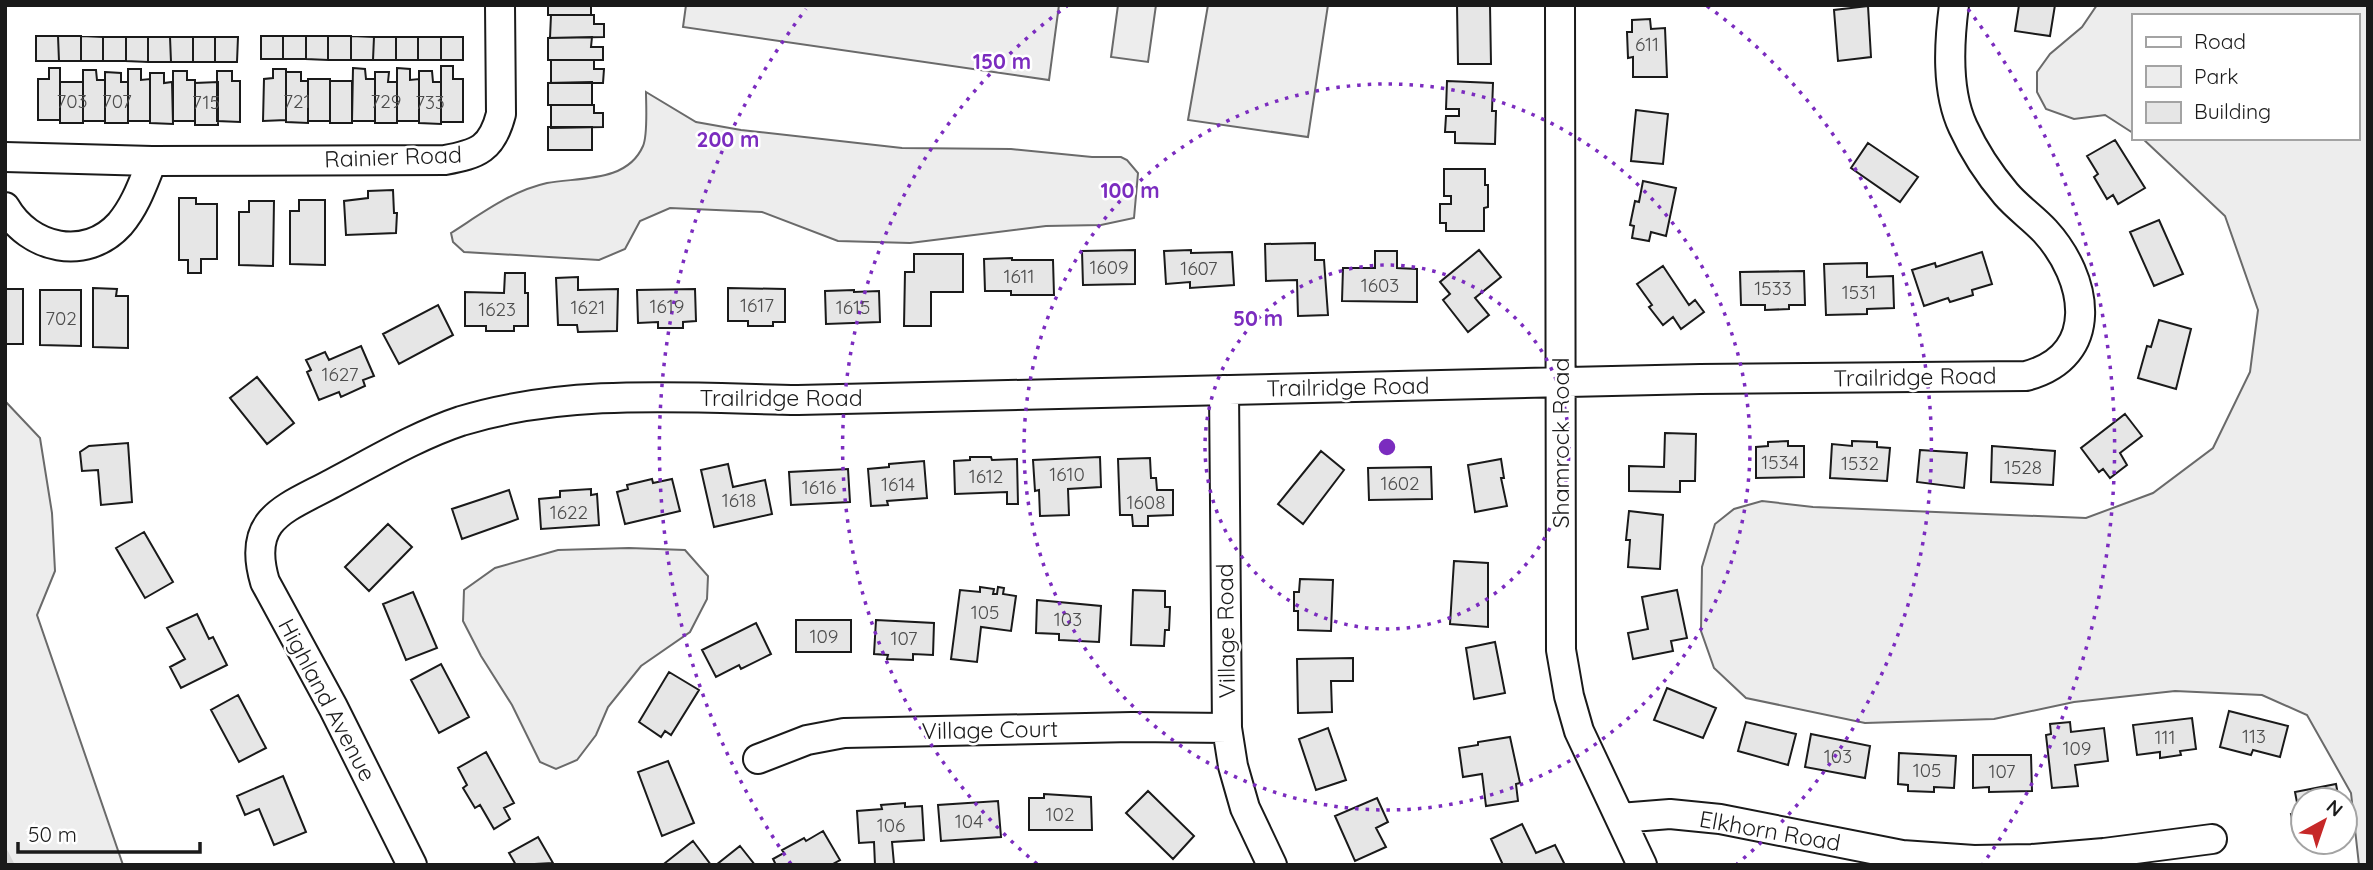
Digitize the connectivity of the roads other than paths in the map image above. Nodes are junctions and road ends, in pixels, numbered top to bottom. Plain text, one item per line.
1 (500, 5) edge
2 (1560, 5) edge
3 (1954, 5) edge
4 (5, 157) edge
5 (152, 161) junction
6 (5, 207) edge
7 (1562, 382) junction
8 (1224, 390) junction
9 (264, 531) joint
10 (1227, 728) junction
11 (758, 759) dead end
12 (1620, 818) junction
13 (2212, 839) dead end
14 (412, 865) edge
15 (1272, 865) edge
16 (1642, 865) edge

1 - 5 street, Rainier Road
2 - 7 street, Shamrock Road
3 - 7 street, Trailridge Road
4 - 5 street, Rainier Road
5 - 6 street
7 - 8 street, Trailridge Road
7 - 12 street, Shamrock Road
8 - 9 street, Trailridge Road
8 - 10 street, Village Road
9 - 14 street, Highland Avenue
10 - 11 street, Village Court
10 - 15 street, Village Road
12 - 13 street, Elkhorn Road
12 - 16 street, Shamrock Road

